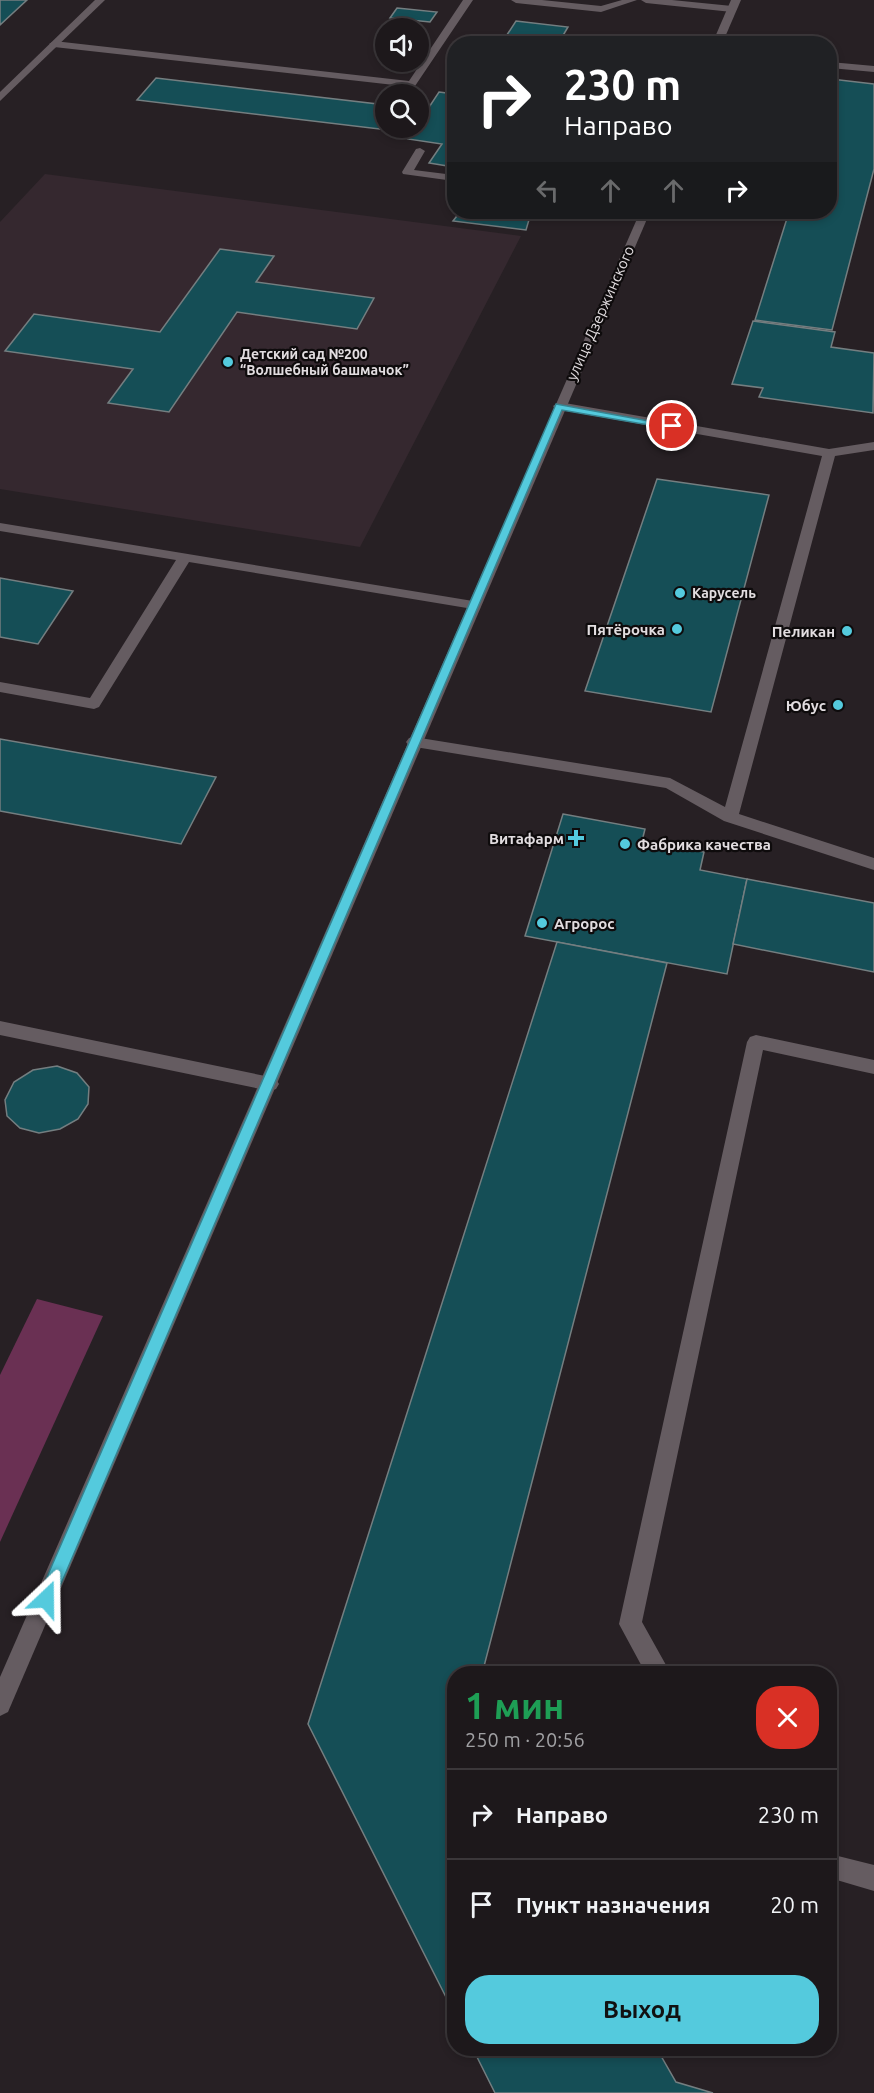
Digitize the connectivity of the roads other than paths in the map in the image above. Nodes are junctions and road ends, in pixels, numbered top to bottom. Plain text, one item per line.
1 (100, 0) edge
2 (468, 0) edge
3 (516, 0) edge
4 (632, 0) edge
5 (646, 0) edge
6 (734, 4) edge
7 (720, 36) edge
8 (54, 44) junction
9 (837, 66) edge
10 (874, 69) edge
11 (0, 98) edge
12 (420, 151) dead end
13 (447, 177) edge
14 (642, 219) edge
15 (559, 406) junction
16 (874, 446) edge
17 (829, 453) junction
18 (0, 526) edge
19 (185, 557) junction
20 (473, 605) junction
21 (0, 687) edge
22 (414, 742) junction
23 (730, 817) junction
24 (874, 864) edge
25 (0, 1028) edge
26 (874, 1067) edge
27 (270, 1084) junction
28 (654, 1666) edge
29 (0, 1704) edge
30 (837, 1868) edge
31 (874, 1878) edge

1 - 8 main road
2 - 8 main road
3 - 4 main road
5 - 6 main road
6 - 7 main road
8 - 11 main road
9 - 10 main road
12 - 13 main road
14 - 15 main road, улица Дзержинского
15 - 17 main road
15 - 20 main road, улица Дзержинского
16 - 17 main road
17 - 23 main road
18 - 19 main road
19 - 20 main road
19 - 21 main road
20 - 22 main road, улица Дзержинского
22 - 23 main road
22 - 27 main road, улица Дзержинского
23 - 24 main road
25 - 27 main road
26 - 28 main road
27 - 29 main road, улица Дзержинского
30 - 31 main road

